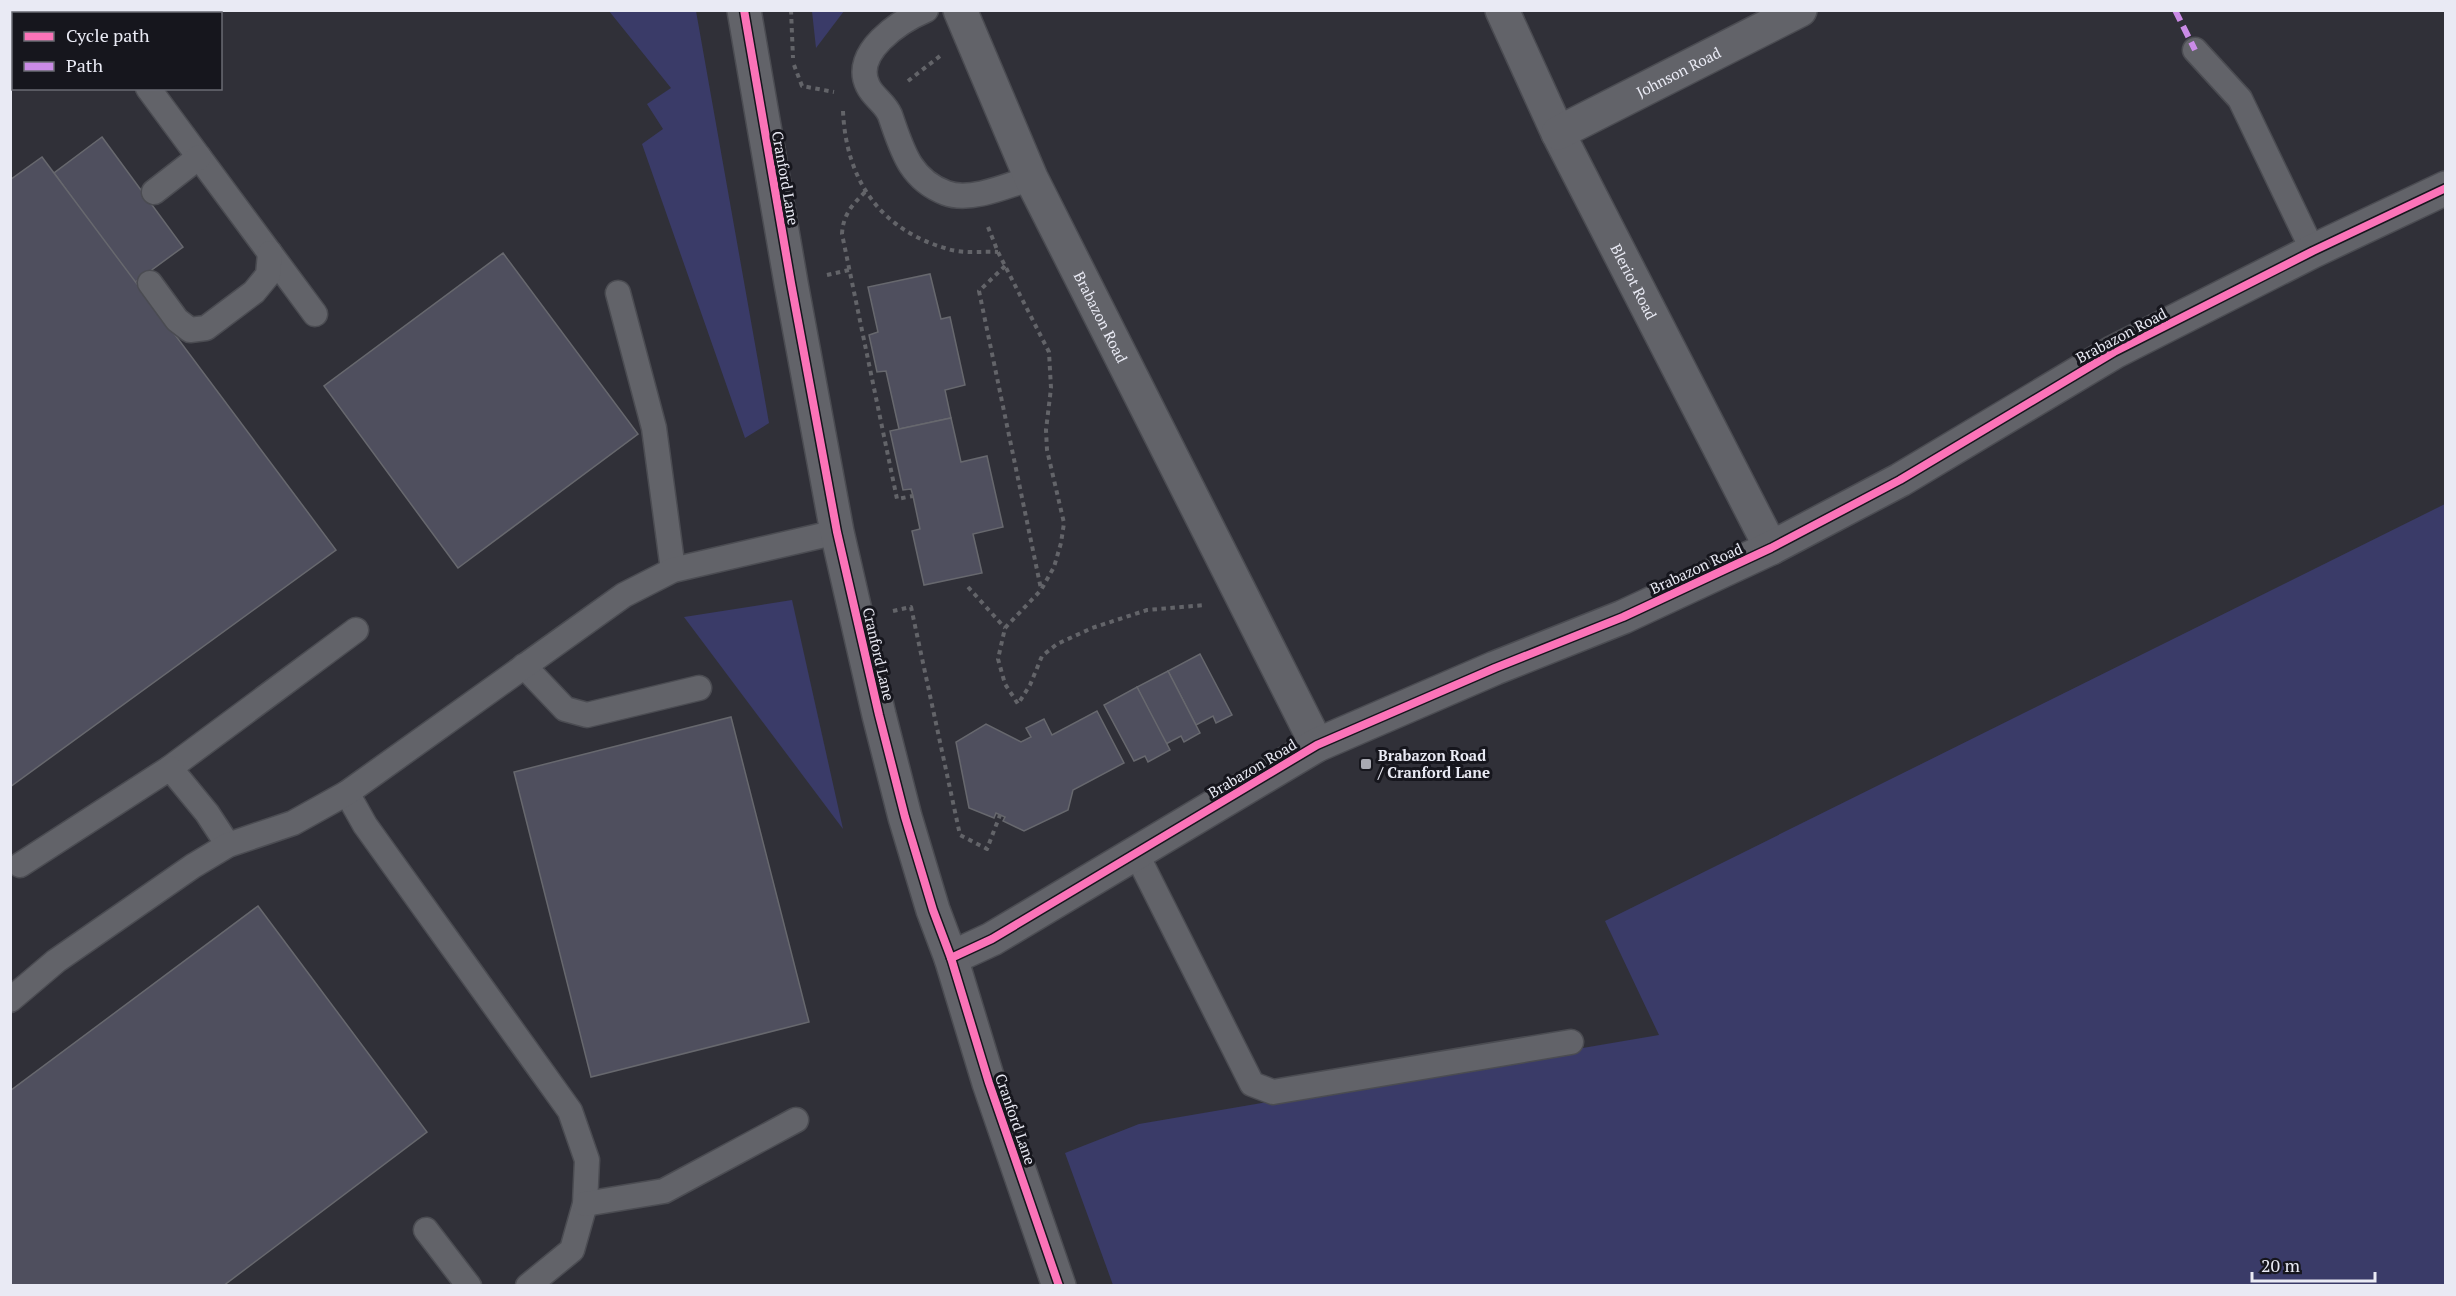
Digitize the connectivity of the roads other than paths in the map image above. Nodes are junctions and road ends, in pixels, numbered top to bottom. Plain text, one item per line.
1 (744, 10) edge
2 (926, 10) edge
3 (960, 10) edge
4 (1502, 10) edge
5 (1800, 10) edge
6 (2195, 50) dead end
7 (149, 90) edge
8 (1558, 133) junction
9 (199, 157) junction
10 (1031, 178) junction
11 (2445, 188) edge
12 (153, 192) dead end
13 (2313, 251) junction
14 (270, 253) junction
15 (150, 283) dead end
16 (618, 293) dead end
17 (315, 314) dead end
18 (837, 532) junction
19 (1771, 549) junction
20 (673, 570) junction
21 (356, 630) dead end
22 (524, 666) junction
23 (699, 688) dead end
24 (1317, 745) junction
25 (170, 768) junction
26 (347, 793) junction
27 (228, 845) junction
28 (1136, 853) junction
29 (20, 865) dead end
30 (951, 958) junction
31 (10, 1000) edge
32 (1571, 1042) dead end
33 (796, 1120) dead end
34 (585, 1204) junction
35 (426, 1230) dead end
36 (469, 1286) edge
37 (528, 1286) edge
38 (1059, 1286) edge

1 - 18 street, Cranford Lane
2 - 10 lane
3 - 10 street, Brabazon Road
4 - 8 street, Bleriot Road
5 - 8 street, Johnson Road
6 - 13 lane
7 - 9 lane
8 - 19 street, Bleriot Road
9 - 12 lane
9 - 14 lane
10 - 24 street, Brabazon Road
11 - 13 street, Brabazon Road
13 - 19 street, Brabazon Road
14 - 15 lane
14 - 17 lane
16 - 20 lane
18 - 20 lane
18 - 30 street, Cranford Lane
19 - 24 street, Brabazon Road
20 - 22 lane
21 - 25 lane
22 - 23 lane
22 - 26 lane
24 - 28 street, Brabazon Road
25 - 27 lane
25 - 29 lane
26 - 27 lane
26 - 34 lane
27 - 31 lane
28 - 30 street, Brabazon Road
28 - 32 lane
30 - 38 street, Cranford Lane
33 - 34 lane
34 - 37 lane
35 - 36 lane

